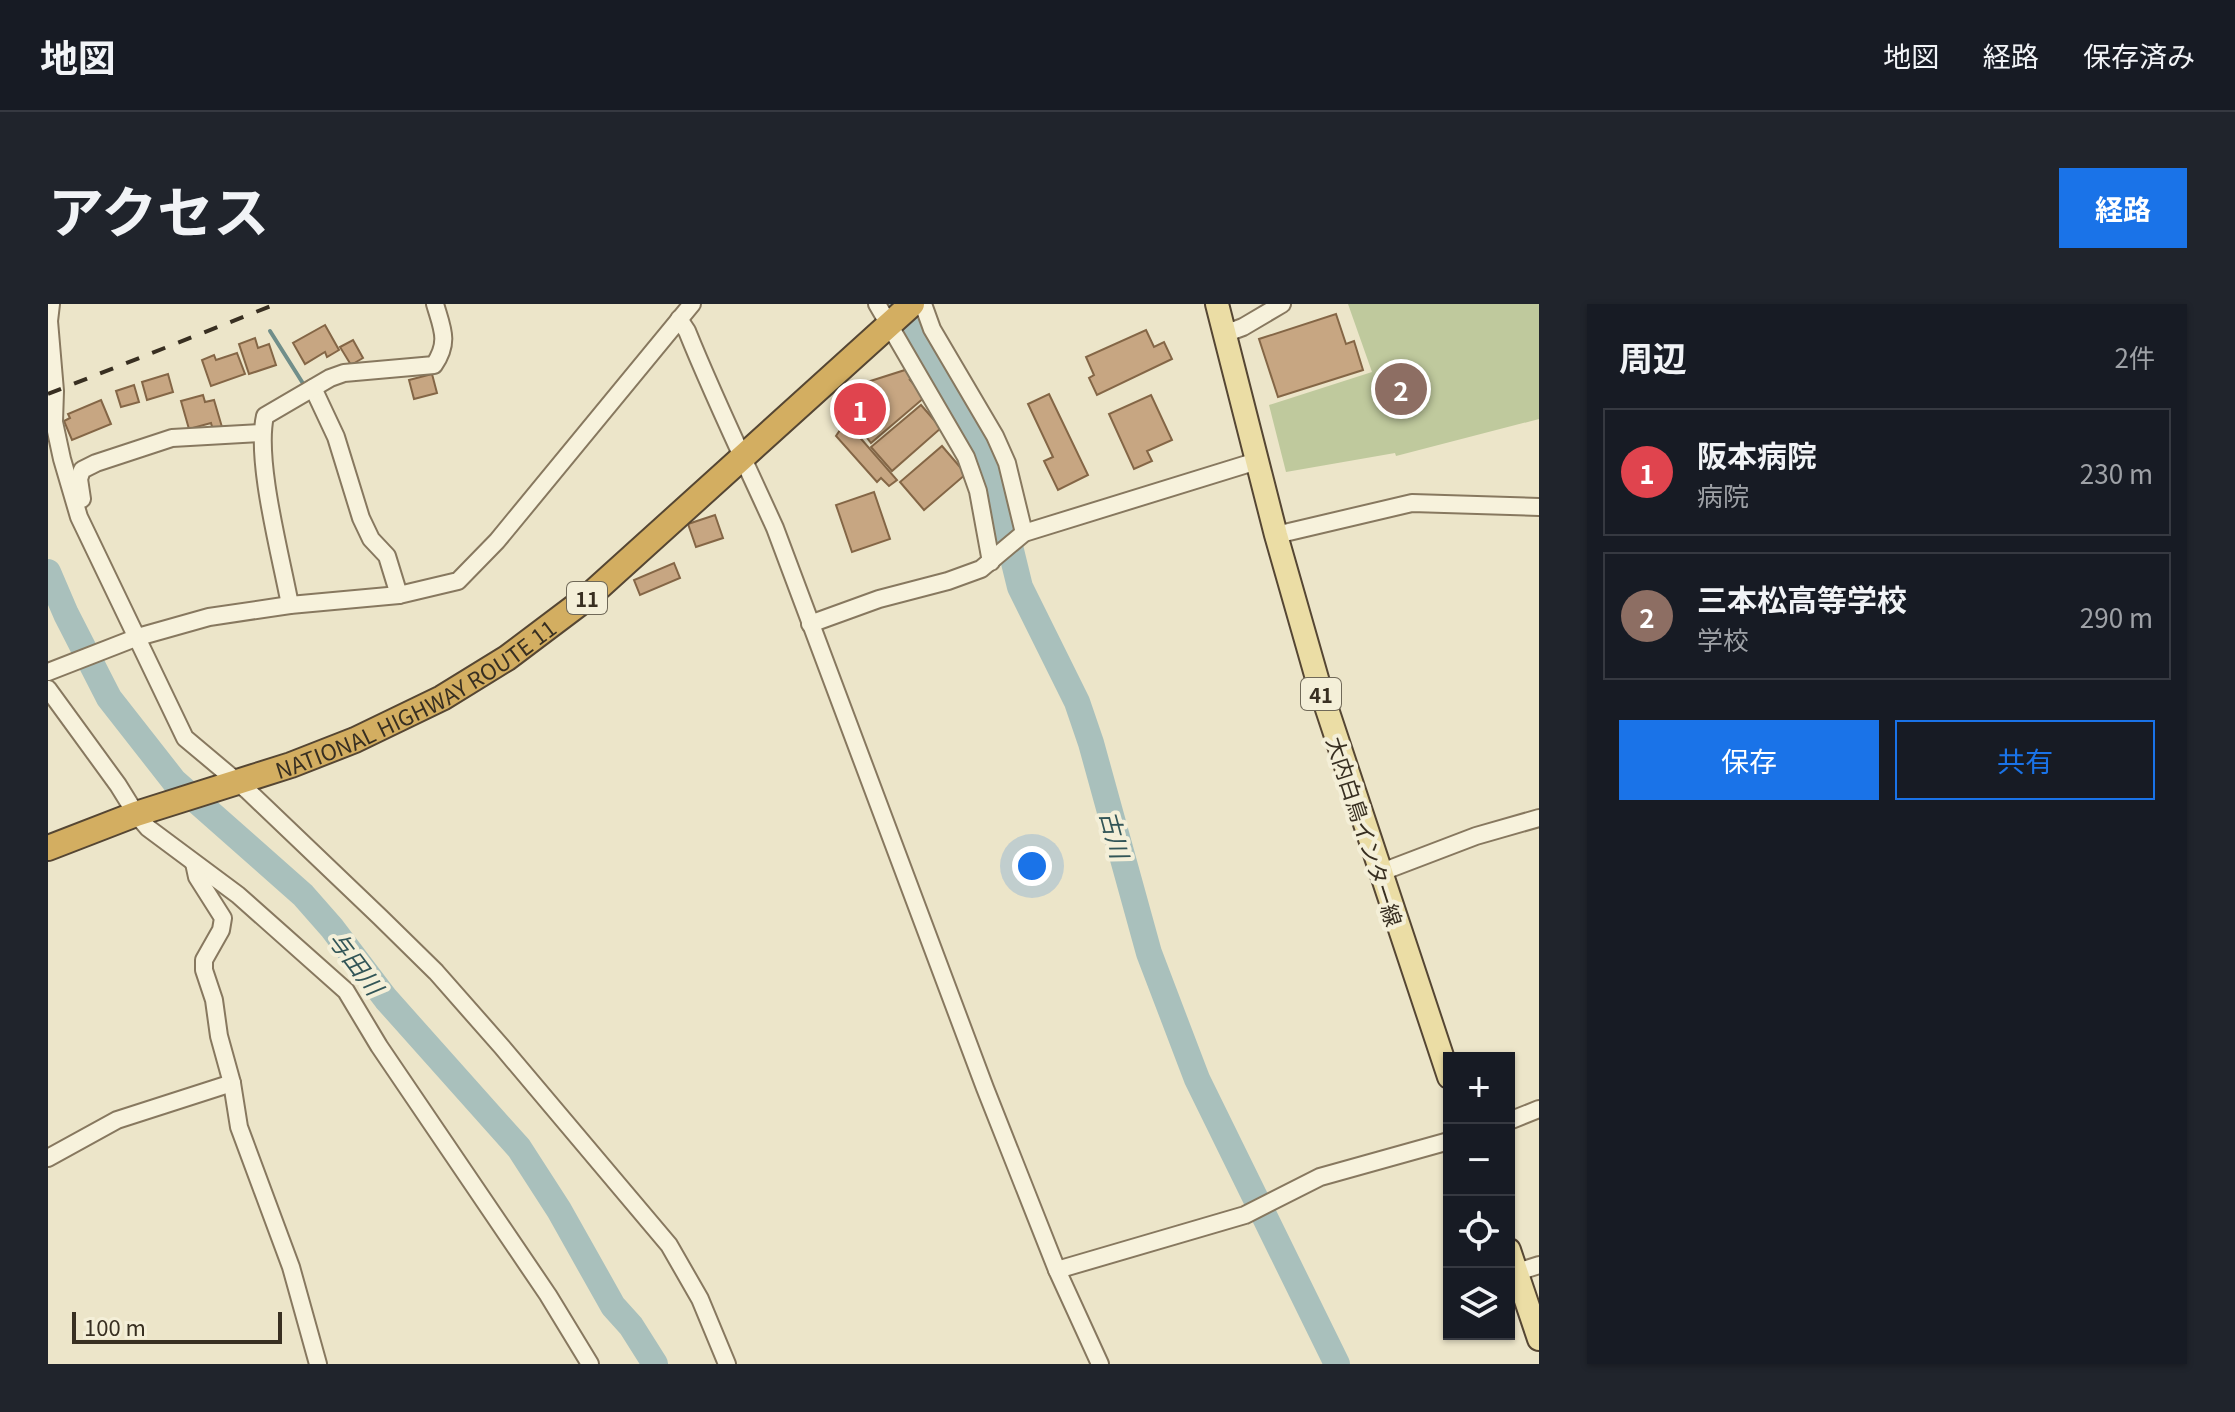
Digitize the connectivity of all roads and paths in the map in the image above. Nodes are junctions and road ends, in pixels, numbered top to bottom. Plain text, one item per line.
1 (51, 304) edge
2 (435, 304) edge
3 (912, 304) edge
4 (923, 304) edge
5 (1217, 304) edge
6 (1282, 304) edge
7 (687, 308) edge
8 (886, 317) edge
9 (1224, 334) junction
10 (313, 388) junction
11 (261, 433) junction
12 (744, 456) junction
13 (1257, 461) junction
14 (1539, 507) edge
15 (79, 517) junction
16 (1022, 535) junction
17 (1276, 535) junction
18 (994, 559) junction
19 (399, 595) junction
20 (290, 605) junction
21 (810, 624) junction
22 (135, 639) junction
23 (50, 671) edge
24 (48, 689) edge
25 (229, 783) junction
26 (147, 811) junction
27 (1539, 818) edge
28 (48, 848) edge
29 (194, 863) junction
30 (1379, 873) junction
31 (1443, 1060) edge
32 (232, 1083) junction
33 (1539, 1109) edge
34 (1515, 1119) edge
35 (1443, 1143) edge
36 (48, 1158) edge
37 (1539, 1265) edge
38 (1515, 1266) edge
39 (1057, 1270) junction
40 (1517, 1272) junction
41 (1539, 1339) edge
42 (318, 1364) edge
43 (590, 1364) edge
44 (727, 1364) edge
45 (1100, 1364) edge

1 - 15 street
2 - 10 street
3 - 8 highway, NATIONAL HIGHWAY ROUTE 11 / 11
4 - 16 street
5 - 9 main road, 大内白鳥インター線 / 41
6 - 9 street
7 - 12 street
7 - 19 street
8 - 12 highway, NATIONAL HIGHWAY ROUTE 11 / 11
8 - 18 street
9 - 13 main road, 大内白鳥インター線 / 41
10 - 11 street
10 - 19 street
11 - 15 street
11 - 20 street
12 - 21 street
12 - 25 highway, NATIONAL HIGHWAY ROUTE 11 / 11
13 - 16 street
13 - 17 main road, 大内白鳥インター線 / 41
14 - 17 street
15 - 22 street
16 - 18 street
17 - 30 main road, 大内白鳥インター線 / 41
18 - 21 street
19 - 20 street
20 - 22 street
21 - 39 street
22 - 23 street
22 - 25 street
24 - 26 street
25 - 26 highway, NATIONAL HIGHWAY ROUTE 11 / 11
25 - 44 street
26 - 28 highway, NATIONAL HIGHWAY ROUTE 11 / 11
26 - 29 street
27 - 30 street
29 - 32 street
29 - 43 street
30 - 31 main road, 大内白鳥インター線 / 41
32 - 36 street
32 - 42 street
33 - 34 street
35 - 39 street
37 - 40 street
38 - 40 main road
39 - 45 street
40 - 41 main road

